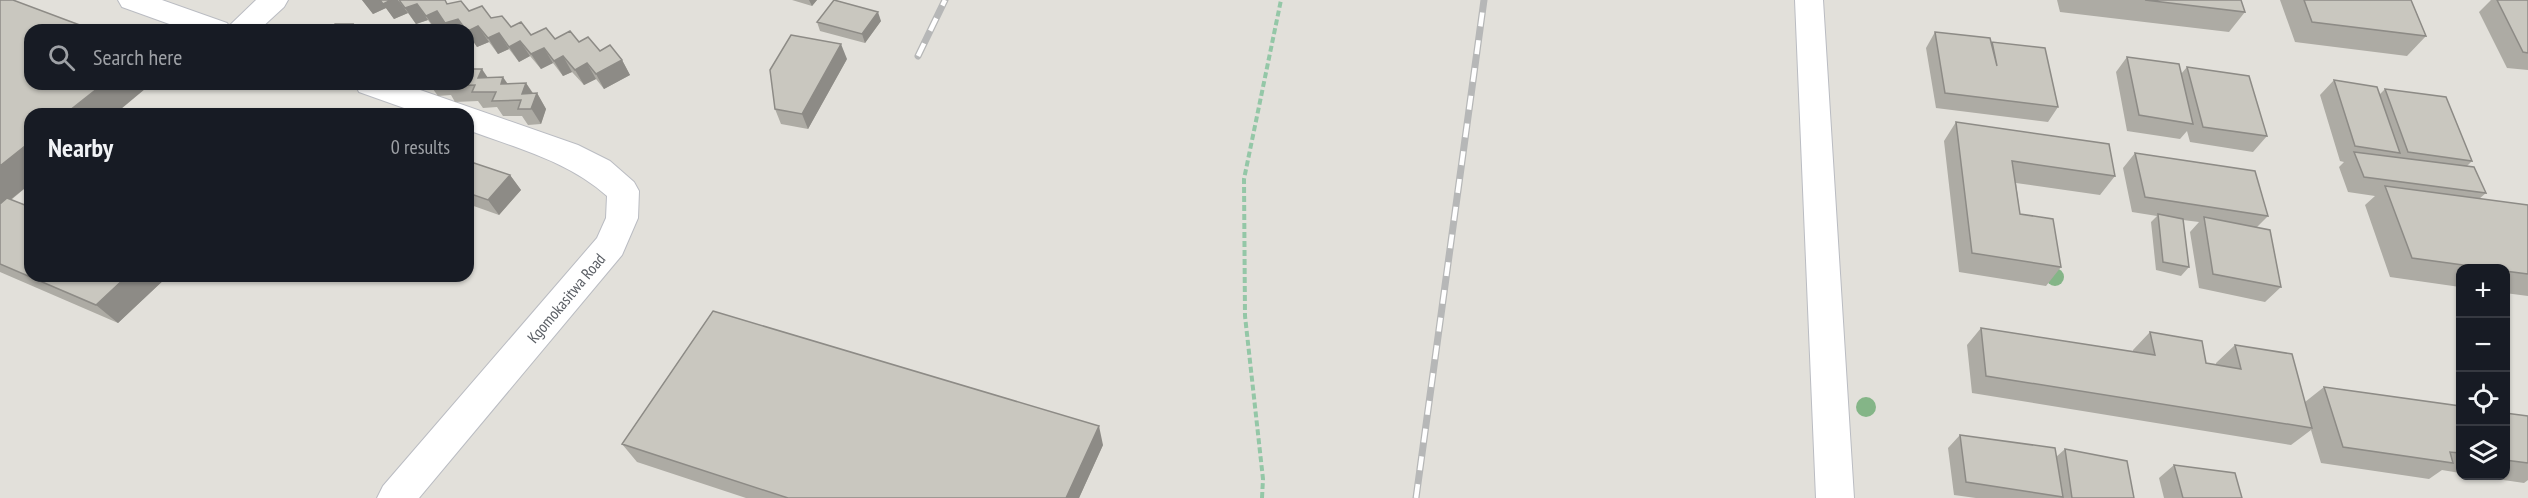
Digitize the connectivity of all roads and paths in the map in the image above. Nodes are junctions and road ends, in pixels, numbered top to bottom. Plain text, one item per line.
1 (132, 0) edge
2 (274, 0) edge
3 (1281, 0) edge
4 (1809, 0) edge
5 (186, 8) edge
6 (209, 24) edge
7 (248, 24) edge
8 (387, 90) edge
9 (438, 108) edge
10 (474, 120) edge
11 (396, 498) edge
12 (1262, 498) edge
13 (1834, 498) edge

1 - 5 street
2 - 7 street
3 - 12 path
4 - 13 street
5 - 6 street
8 - 9 street
10 - 11 street, Kgomokasitwa Road

